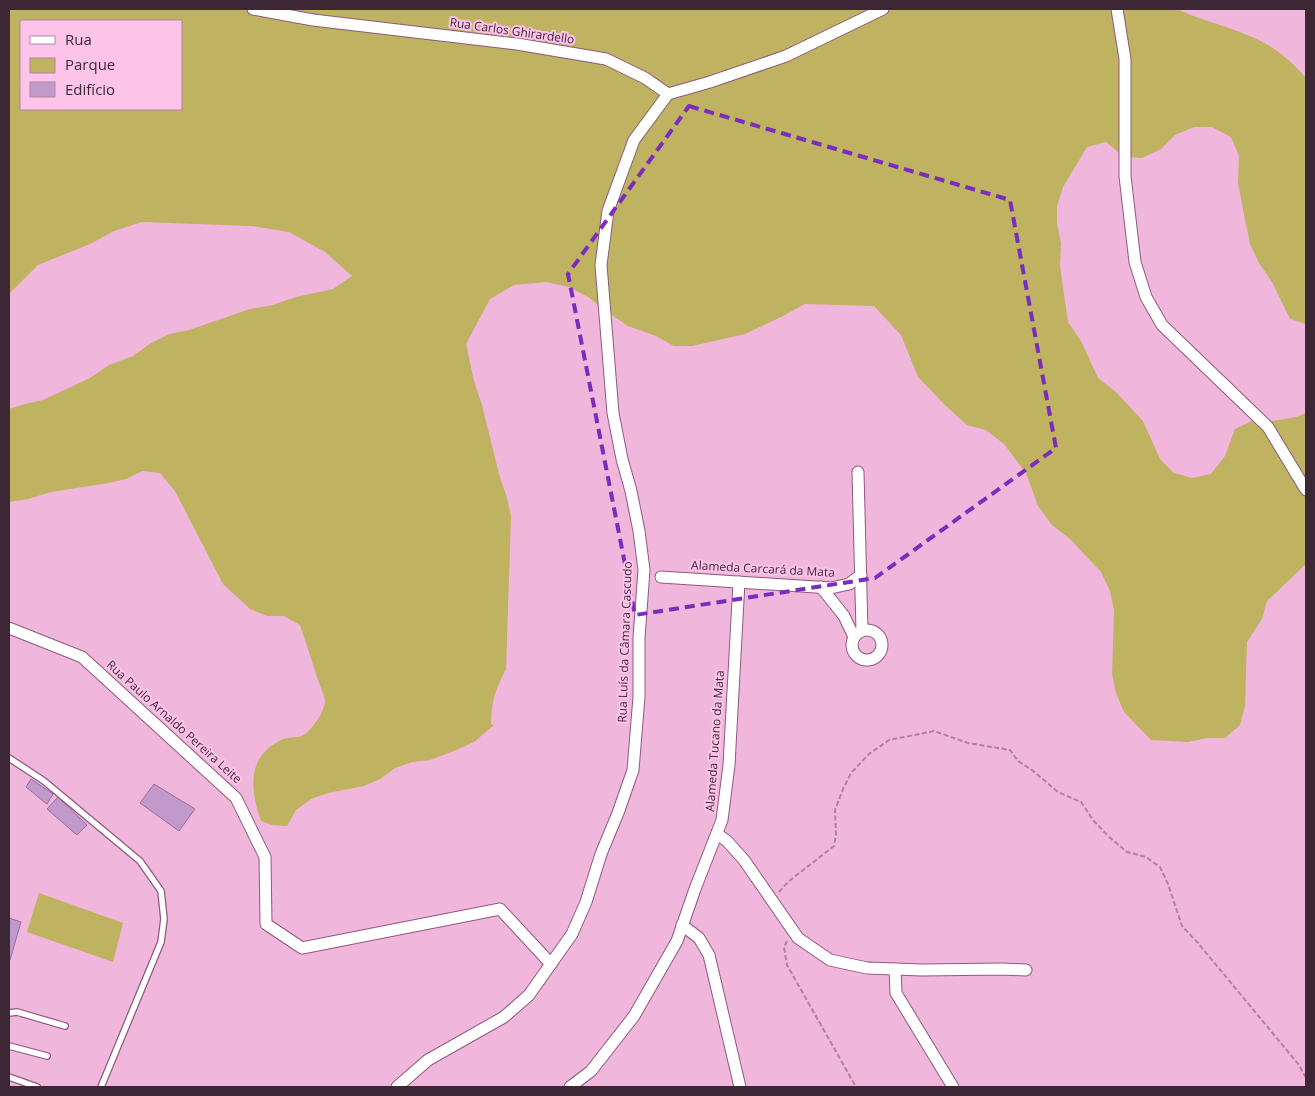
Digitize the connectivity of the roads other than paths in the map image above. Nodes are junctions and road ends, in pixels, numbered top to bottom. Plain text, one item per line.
1 (253, 9) edge
2 (883, 9) edge
3 (1117, 9) edge
4 (668, 94) junction
5 (858, 472) dead end
6 (1306, 490) edge
7 (861, 575) junction
8 (661, 577) dead end
9 (739, 582) junction
10 (821, 587) junction
11 (9, 628) edge
12 (9, 758) edge
13 (717, 834) junction
14 (682, 925) junction
15 (551, 964) junction
16 (895, 969) junction
17 (1026, 970) dead end
18 (9, 1013) edge
19 (65, 1026) dead end
20 (9, 1046) edge
21 (46, 1056) dead end
22 (9, 1078) edge
23 (37, 1087) edge
24 (101, 1087) edge
25 (397, 1087) edge
26 (570, 1087) edge
27 (740, 1087) edge
28 (952, 1087) edge

1 - 4 street, Rua Carlos Ghirardello
2 - 4 street
3 - 6 street
4 - 15 street, Rua Luís da Câmara Cascudo
5 - 7 street
7 - 10 street, Alameda Carcará da Mata
7 - 10 street
8 - 9 street, Alameda Carcará da Mata
9 - 10 street, Alameda Carcará da Mata
9 - 13 street, Alameda Tucano da Mata
11 - 15 street, Rua Paulo Arnaldo Pereira Leite
12 - 24 lane
13 - 14 street, Alameda Tucano da Mata
13 - 16 street
14 - 26 street, Alameda Tucano da Mata
14 - 27 street
15 - 25 street, Rua Luís da Câmara Cascudo
16 - 17 street
16 - 28 street
18 - 19 lane
20 - 21 lane
22 - 23 lane

